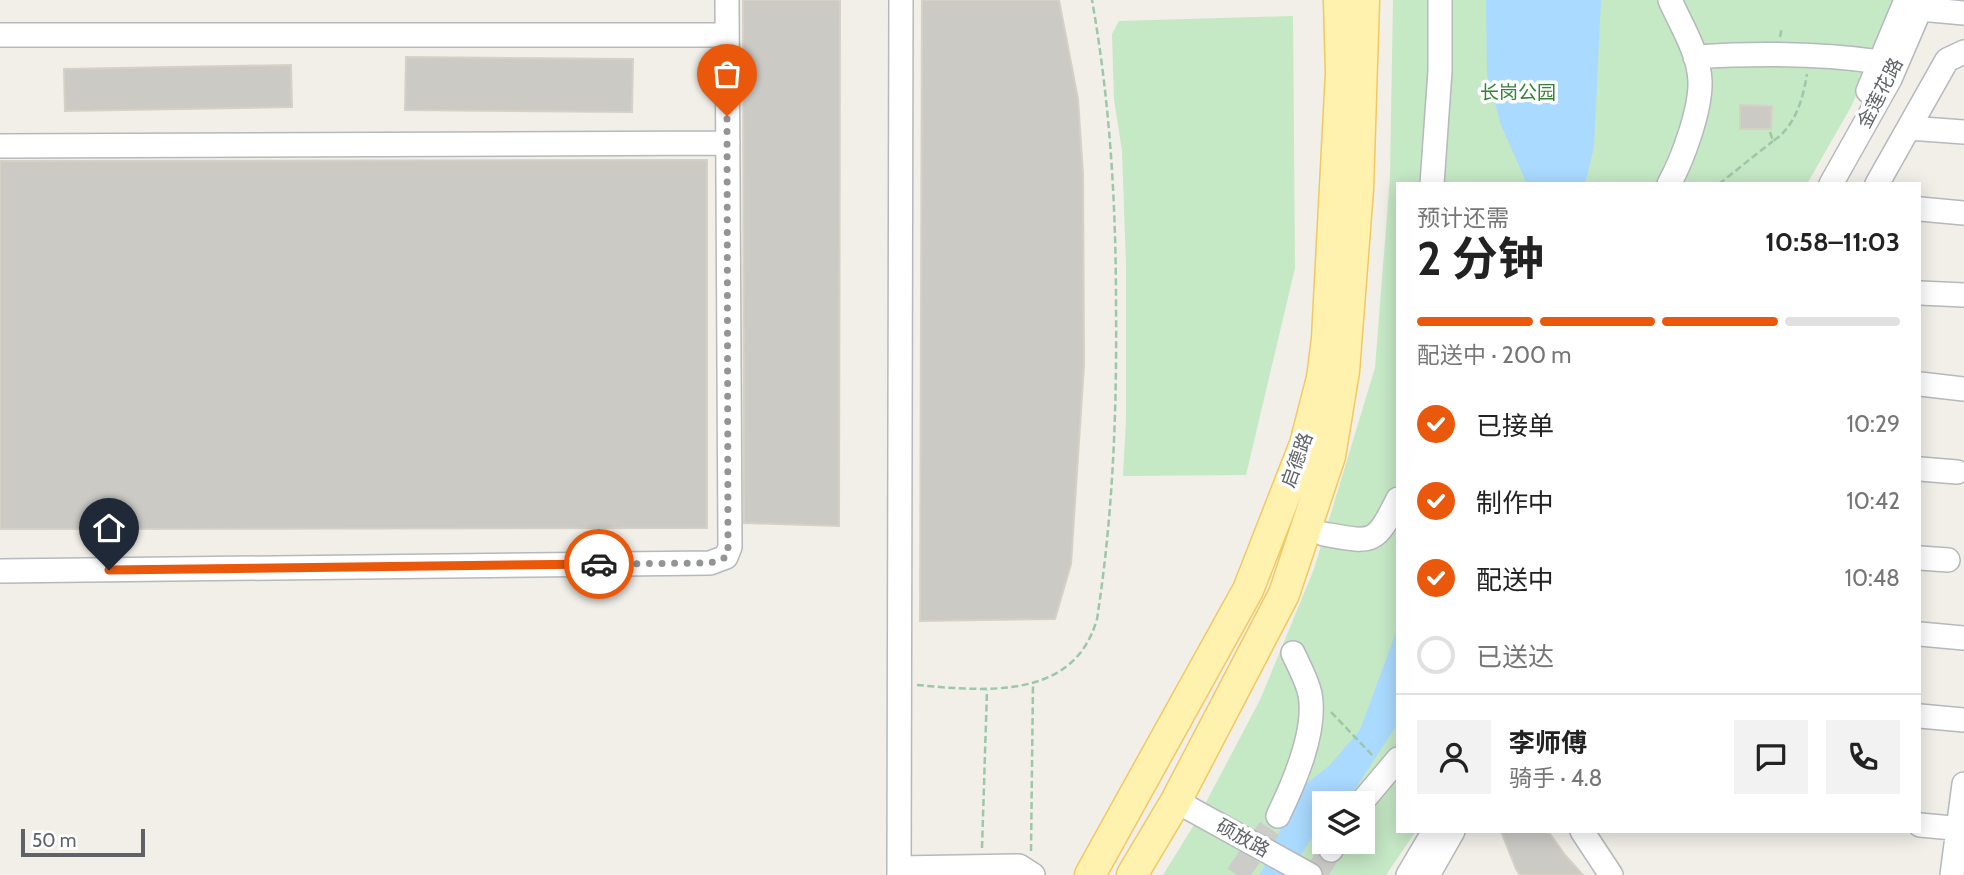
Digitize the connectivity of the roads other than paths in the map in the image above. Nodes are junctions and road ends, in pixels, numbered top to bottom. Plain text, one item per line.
1 (727, 0) edge
2 (901, 0) edge
3 (1339, 0) edge
4 (1364, 0) edge
5 (1440, 0) edge
6 (1670, 0) edge
7 (1917, 3) edge
8 (1964, 13) edge
9 (0, 35) edge
10 (727, 35) junction
11 (1964, 51) edge
12 (1695, 57) junction
13 (1880, 62) junction
14 (1909, 128) junction
15 (1964, 131) edge
16 (728, 143) junction
17 (0, 146) edge
18 (1432, 182) edge
19 (1670, 182) edge
20 (1820, 182) edge
21 (1832, 182) edge
22 (1878, 182) edge
23 (1921, 209) edge
24 (1964, 213) edge
25 (1921, 293) edge
26 (1964, 295) edge
27 (1921, 384) edge
28 (1964, 388) edge
29 (1921, 469) edge
30 (1957, 472) dead end
31 (1396, 503) edge
32 (1325, 534) dead end
33 (1921, 558) edge
34 (1948, 560) dead end
35 (0, 571) edge
36 (1921, 634) edge
37 (1964, 638) edge
38 (1293, 653) dead end
39 (1921, 716) edge
40 (1964, 720) edge
41 (1395, 763) edge
42 (1964, 784) edge
43 (1371, 791) edge
44 (1176, 801) junction
45 (1278, 816) tunnel mouth
46 (1921, 825) edge
47 (1961, 829) edge
48 (1433, 833) edge
49 (1452, 833) edge
50 (1583, 833) edge
51 (899, 872) edge
52 (1032, 874) edge
53 (1090, 875) edge
54 (1132, 875) edge
55 (1310, 875) edge
56 (1408, 875) edge
57 (1428, 875) edge
58 (1611, 875) edge
59 (1952, 875) edge

1 - 10 street
2 - 51 street
3 - 53 main road, 启德路
4 - 44 main road, 启德路
5 - 18 street
6 - 12 street
7 - 8 street
7 - 13 street, 金莲花路
7 - 21 street, 金莲花路
9 - 10 street
10 - 16 street
11 - 14 street
12 - 13 street
12 - 19 street
13 - 20 street, 金莲花路
14 - 15 street
14 - 22 street
16 - 17 street
16 - 35 street
23 - 24 street
25 - 26 street
27 - 28 street
29 - 30 street
31 - 32 street
33 - 34 street
36 - 37 street
38 - 45 street
39 - 40 street
41 - 43 street
42 - 47 street
44 - 54 main road, 启德路
44 - 55 street, 硕放路
46 - 47 street
47 - 59 street
48 - 56 street
49 - 57 street
50 - 58 street
51 - 52 street

